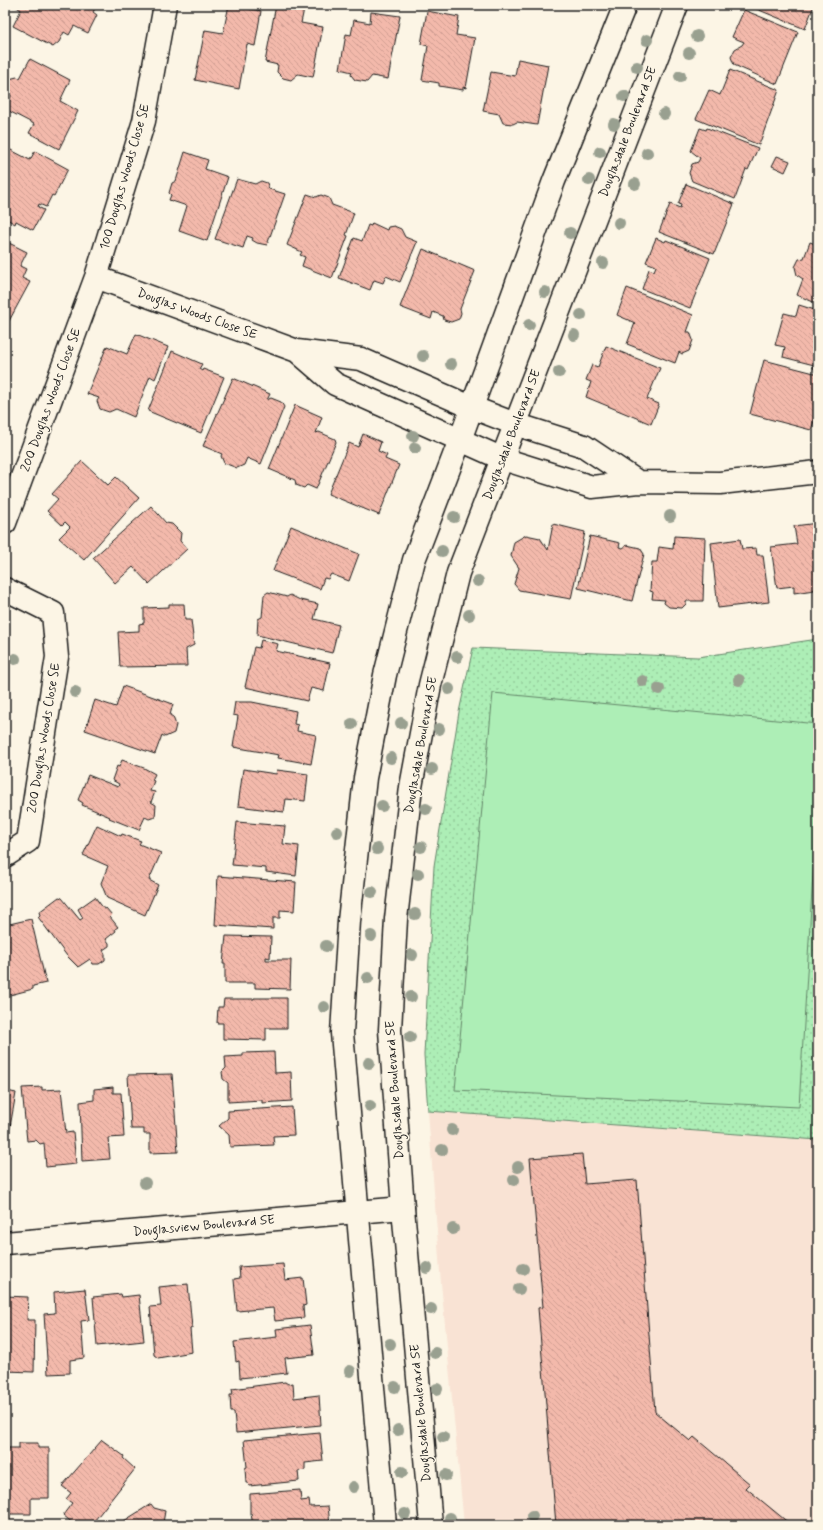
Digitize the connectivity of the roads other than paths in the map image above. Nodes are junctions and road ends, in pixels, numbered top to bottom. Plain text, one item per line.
1 (165, 5) edge
2 (625, 5) edge
3 (677, 5) edge
4 (96, 277) junction
5 (297, 351) junction
6 (471, 407) junction
7 (515, 424) junction
8 (460, 440) junction
9 (503, 459) junction
10 (818, 472) edge
11 (638, 482) junction
12 (5, 522) edge
13 (5, 589) edge
14 (5, 856) edge
15 (403, 1208) junction
16 (358, 1213) junction
17 (5, 1243) edge
18 (385, 1525) edge
19 (431, 1525) edge

1 - 4 street, 100 Douglas Woods Close SE
2 - 6 street
3 - 7 street, Douglasdale Boulevard SE
4 - 5 street, Douglas Woods Close SE
4 - 12 street, 200 Douglas Woods Close SE
5 - 6 street, Douglas Woods Close SE
5 - 8 street, Douglas Woods Close SE
6 - 7 street, Douglas Woods Close SE
6 - 8 street
7 - 9 street, Douglasdale Boulevard SE
7 - 11 street, Douglas Woods Close SE
8 - 9 street, Douglas Woods Close SE
8 - 16 street
9 - 11 street, Douglas Woods Close SE
9 - 15 street, Douglasdale Boulevard SE
10 - 11 street, Douglas Woods Close SE
13 - 14 street, 200 Douglas Woods Close SE
15 - 16 street, Douglasview Boulevard SE
15 - 19 street, Douglasdale Boulevard SE
16 - 17 street, Douglasview Boulevard SE
16 - 18 street

